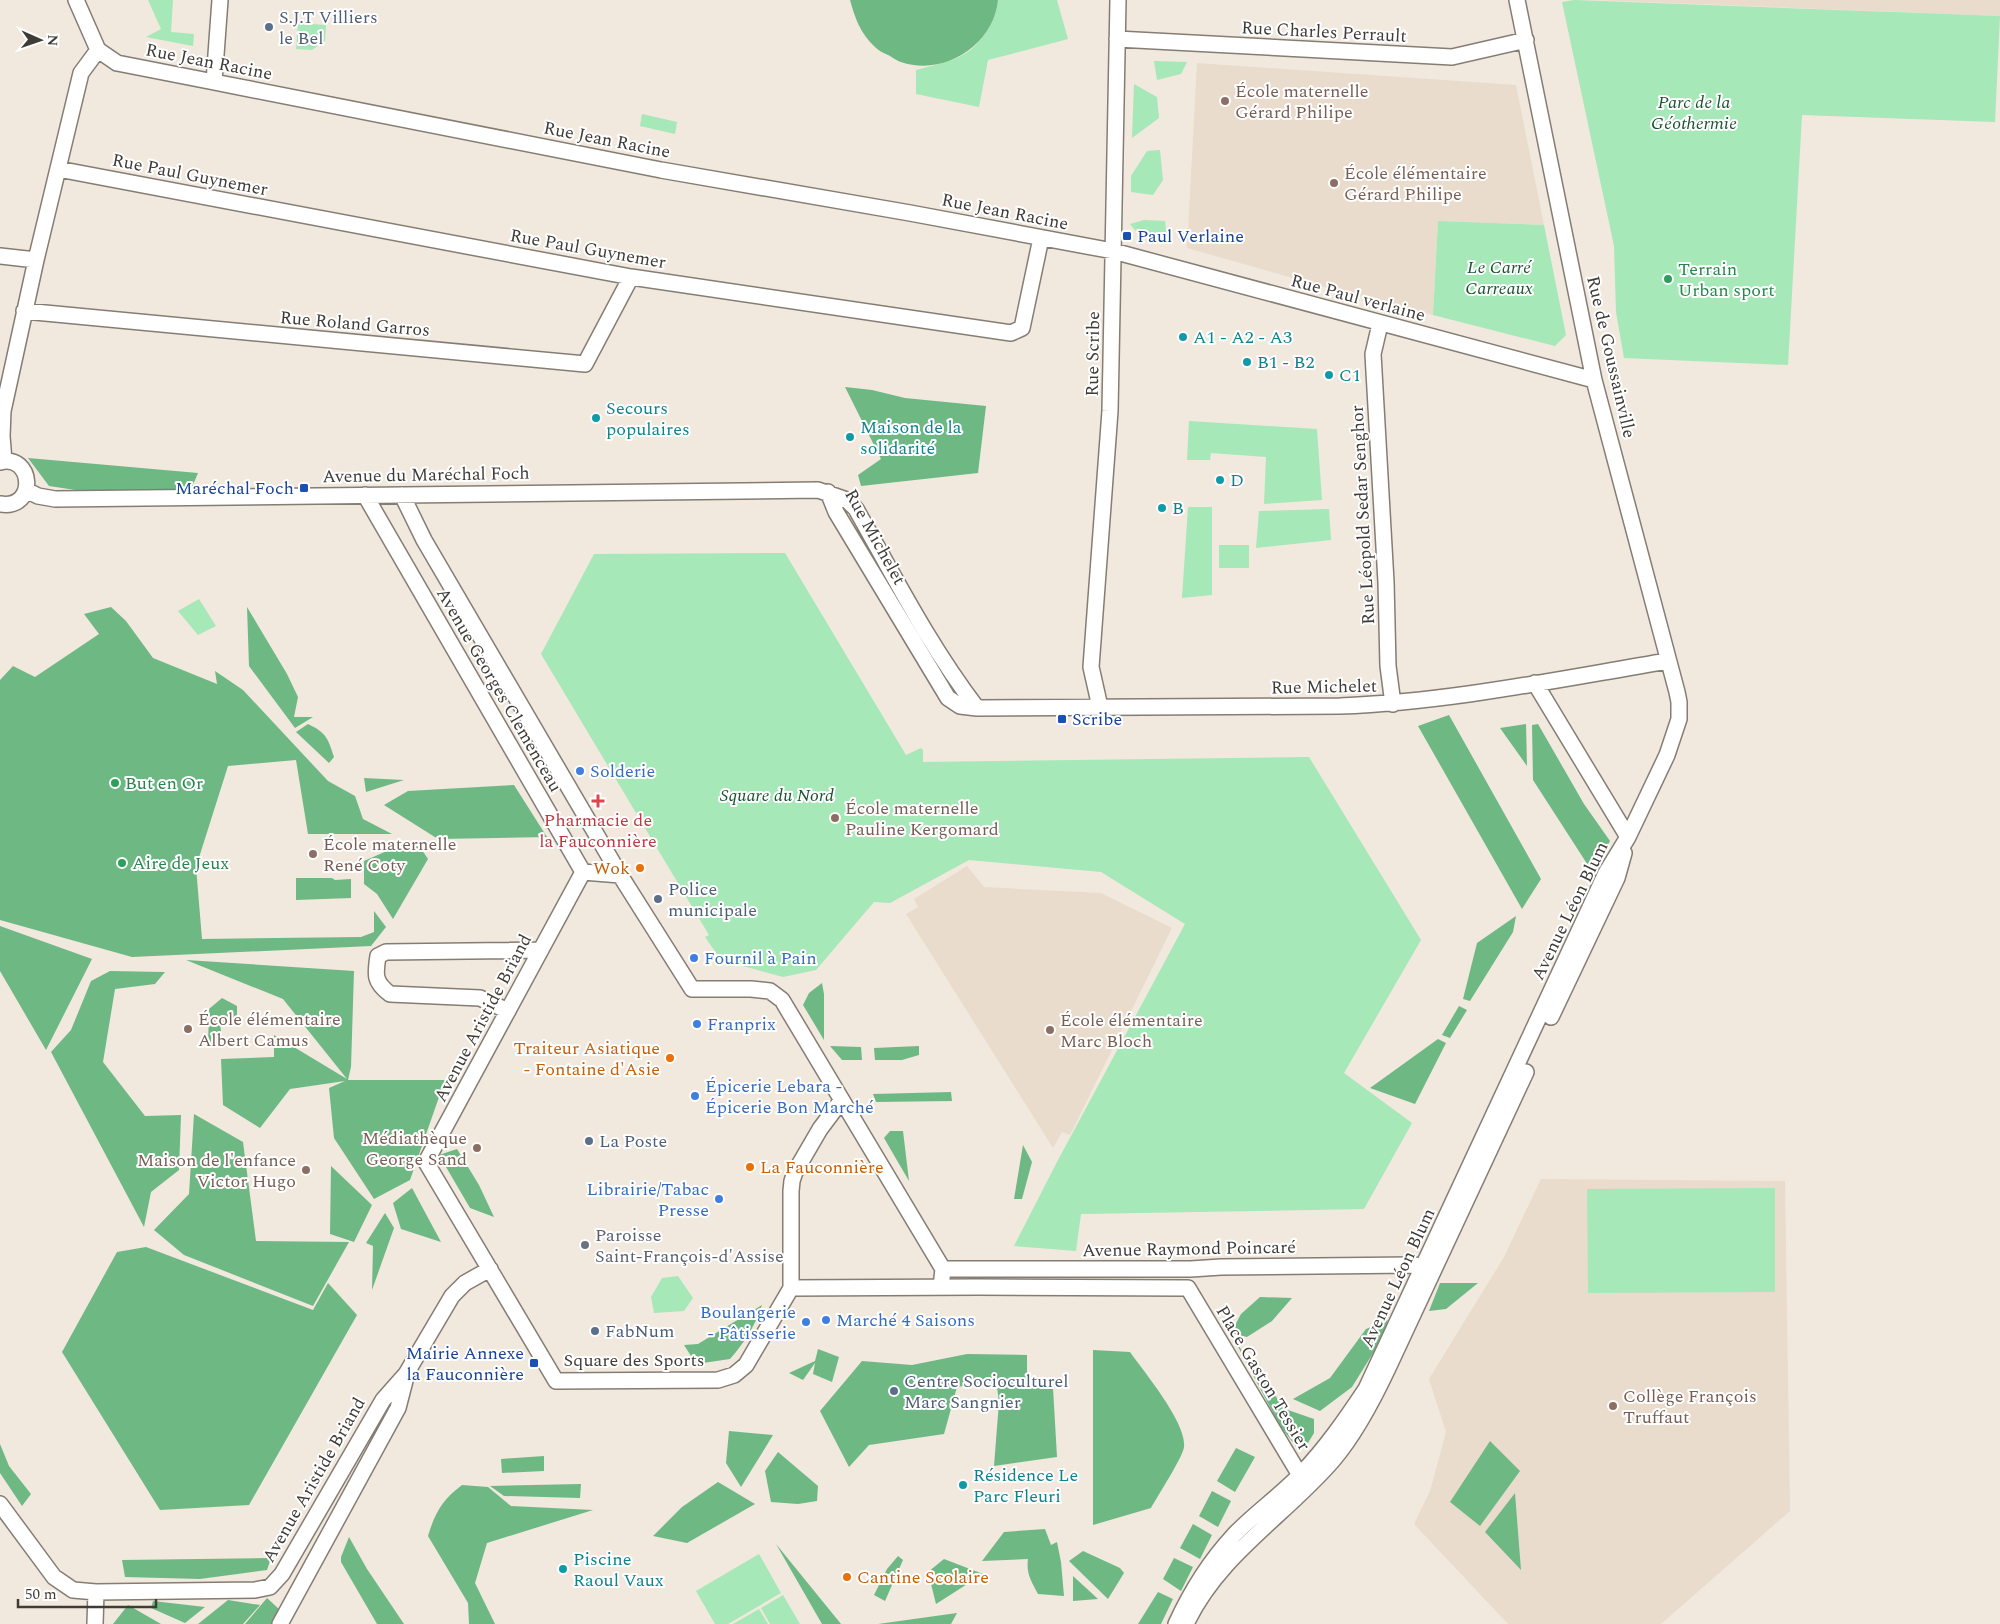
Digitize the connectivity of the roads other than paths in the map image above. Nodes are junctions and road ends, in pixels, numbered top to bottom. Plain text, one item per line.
1 (76, 0) edge
2 (220, 0) edge
3 (1118, 0) edge
4 (1517, 0) edge
5 (1117, 39) junction
6 (1526, 40) junction
7 (98, 50) junction
8 (214, 82) junction
9 (58, 169) junction
10 (1041, 238) junction
11 (1113, 251) junction
12 (0, 256) edge
13 (36, 260) junction
14 (631, 277) junction
15 (24, 311) junction
16 (1380, 324) junction
17 (1594, 380) junction
18 (2, 461) edge
19 (26, 490) junction
20 (828, 492) joint
21 (402, 494) junction
22 (365, 495) junction
23 (2, 509) edge
24 (1668, 661) junction
25 (1535, 684) junction
26 (1393, 704) junction
27 (1100, 707) junction
28 (1679, 719) joint
29 (1628, 837) junction
30 (583, 872) junction
31 (620, 875) junction
32 (541, 950) junction
33 (508, 1011) junction
34 (841, 1101) junction
35 (1429, 1268) junction
36 (943, 1269) junction
37 (1191, 1269) junction
38 (490, 1270) junction
39 (941, 1287) junction
40 (791, 1288) junction
41 (1188, 1288) junction
42 (406, 1374) junction
43 (1303, 1482) junction
44 (0, 1504) edge
45 (270, 1587) junction
46 (96, 1592) junction
47 (292, 1600) junction
48 (95, 1624) edge
49 (280, 1624) edge
50 (1176, 1624) edge
51 (1186, 1624) edge

1 - 7 street
2 - 8 street
3 - 5 street, Rue Scribe
4 - 6 street, Rue de Goussainville
5 - 6 street, Rue Charles Perrault
5 - 11 street, Rue Scribe
6 - 17 street, Rue de Goussainville
7 - 8 street, Rue Jean Racine
7 - 9 street
8 - 10 street, Rue Jean Racine
9 - 13 street
9 - 14 street, Rue Paul Guynemer
10 - 11 street, Rue Jean Racine
10 - 14 street, Rue Paul Guynemer
11 - 16 street, Rue Paul verlaine
11 - 27 street, Rue Scribe
12 - 13 street
13 - 15 street
14 - 15 street, Rue Roland Garros
15 - 18 street
16 - 17 street, Rue Paul verlaine
16 - 26 street, Rue Léopold Sedar Senghor
17 - 24 street, Rue de Goussainville
18 - 19 street
19 - 22 street, Avenue du Maréchal Foch
19 - 23 street
20 - 21 street, Avenue du Maréchal Foch
20 - 27 street, Rue Michelet
21 - 22 street, Avenue du Maréchal Foch
21 - 31 street, Avenue Georges Clemenceau
22 - 30 street, Avenue Georges Clemenceau
24 - 25 street, Rue Michelet
24 - 28 street, Rue de Goussainville
25 - 26 street, Rue Michelet
25 - 29 street
26 - 27 street, Rue Michelet
28 - 29 street, Avenue Léon Blum
29 - 35 street, Avenue Léon Blum
30 - 31 street
30 - 32 street, Avenue Aristide Briand
31 - 34 street, Avenue Georges Clemenceau
32 - 33 street, Avenue Aristide Briand
32 - 33 street
33 - 38 street, Avenue Aristide Briand
34 - 36 street
34 - 40 street
35 - 37 street, Avenue Raymond Poincaré
35 - 43 street, Avenue Léon Blum
36 - 37 street, Avenue Raymond Poincaré
36 - 39 street
37 - 41 street
38 - 40 street, Square des Sports
38 - 42 street, Avenue Aristide Briand
39 - 40 street, Avenue Raymond Poincaré
39 - 41 street, Avenue Raymond Poincaré
41 - 43 street, Place Gaston Tessier
42 - 45 street, Avenue Aristide Briand
42 - 47 street, Avenue Aristide Briand
43 - 50 street, Avenue Léon Blum
43 - 51 street, Avenue Léon Blum
44 - 46 street, Avenue Aristide Briand
45 - 46 street, Avenue Aristide Briand
45 - 47 street
46 - 48 street
47 - 49 street, Avenue Aristide Briand

